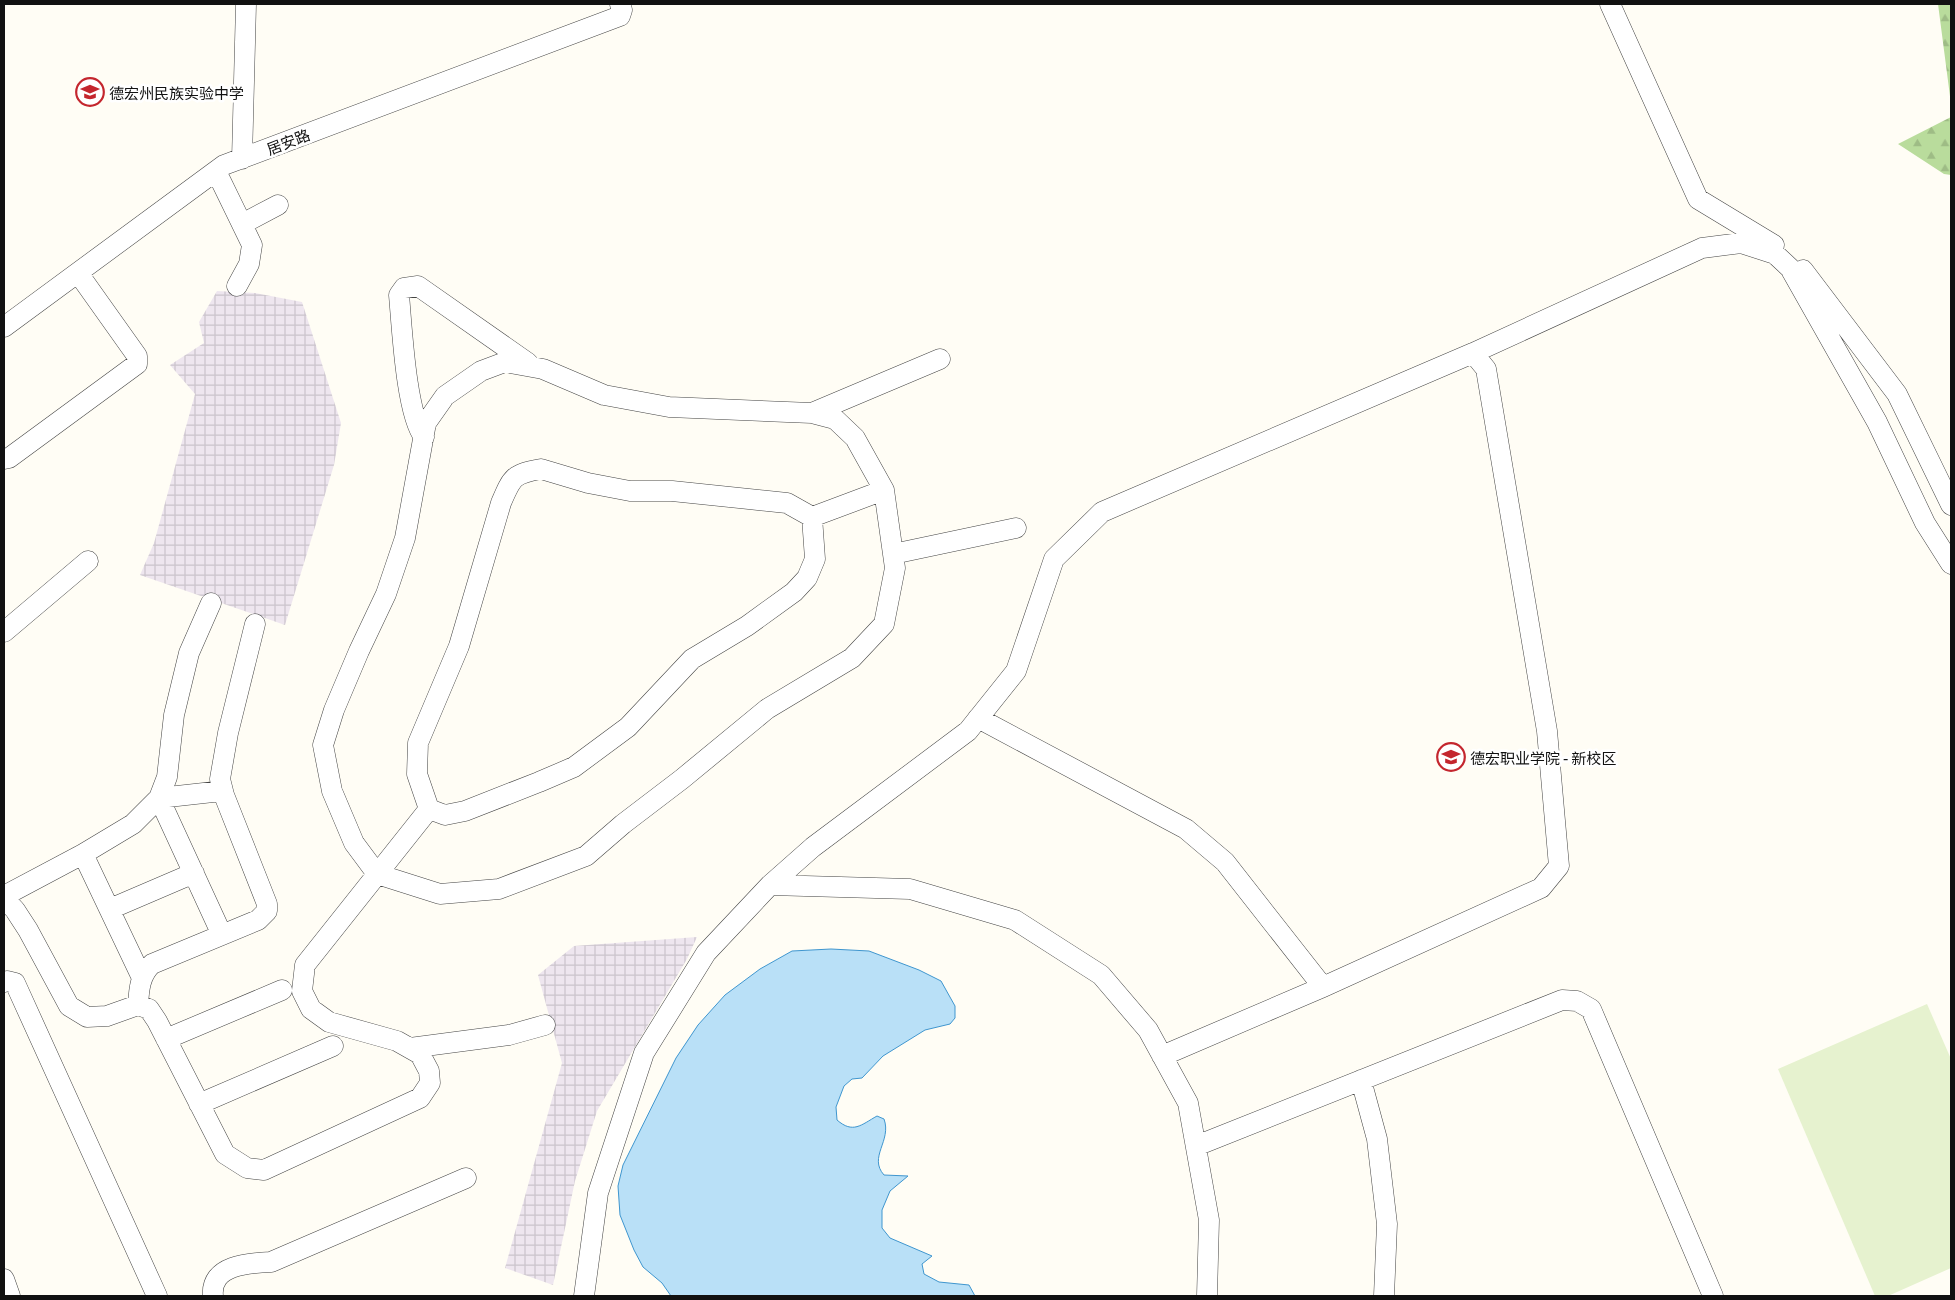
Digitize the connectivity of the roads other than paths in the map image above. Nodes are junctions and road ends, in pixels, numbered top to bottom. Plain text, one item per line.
1 (246, 4) edge
2 (620, 4) edge
3 (1610, 4) edge
4 (242, 159) junction
5 (216, 172) junction
6 (278, 205) dead end
7 (242, 224) junction
8 (78, 273) junction
9 (237, 286) dead end
10 (4, 327) edge
11 (1473, 353) junction
12 (940, 359) dead end
13 (534, 368) junction
14 (812, 413) junction
15 (424, 437) junction
16 (4, 459) edge
17 (884, 490) junction
18 (1951, 505) edge
19 (812, 517) junction
20 (1016, 528) dead end
21 (893, 554) junction
22 (88, 561) dead end
23 (1951, 564) edge
24 (211, 603) dead end
25 (255, 624) dead end
26 (4, 632) edge
27 (978, 718) junction
28 (222, 791) junction
29 (159, 798) junction
30 (429, 809) junction
31 (83, 854) junction
32 (194, 873) junction
33 (377, 874) junction
34 (770, 885) junction
35 (4, 897) edge
36 (110, 909) junction
37 (222, 935) junction
38 (142, 978) junction
39 (4, 982) edge
40 (1323, 987) junction
41 (282, 990) dead end
42 (138, 1004) junction
43 (545, 1025) dead end
44 (166, 1039) junction
45 (334, 1046) dead end
46 (410, 1048) junction
47 (1162, 1056) junction
48 (1361, 1080) junction
49 (200, 1104) junction
50 (1196, 1146) junction
51 (466, 1178) dead end
52 (4, 1279) edge
53 (10, 1296) edge
54 (157, 1296) edge
55 (213, 1296) edge
56 (584, 1296) edge
57 (1208, 1296) edge
58 (1384, 1296) edge
59 (1713, 1296) edge

1 - 4 street
2 - 4 street, 居安路
3 - 18 street
4 - 5 street, 居安路
5 - 7 street
5 - 8 street, 居安路
6 - 7 street
7 - 9 street
8 - 10 street, 居安路
8 - 16 street
11 - 23 street
11 - 27 street
11 - 40 street
12 - 14 street
13 - 14 street
13 - 15 street
13 - 15 street
14 - 17 street
15 - 33 street
17 - 19 street
17 - 21 street
19 - 30 street
19 - 30 street
20 - 21 street
21 - 33 street
22 - 26 street
24 - 29 street
25 - 28 street
27 - 34 street
27 - 40 street
28 - 29 street
28 - 37 street
29 - 31 street
29 - 32 street
30 - 33 street
31 - 35 street
31 - 36 street
32 - 36 street
32 - 37 street
33 - 46 street
34 - 47 street
34 - 56 street
35 - 42 street
36 - 38 street
37 - 38 street
38 - 42 street
39 - 54 street
40 - 47 street
41 - 44 street
42 - 44 street
43 - 46 street
44 - 49 street
45 - 49 street
46 - 49 street
47 - 50 street
48 - 50 street
48 - 58 street
48 - 59 street
50 - 57 street
51 - 55 street
52 - 53 street

